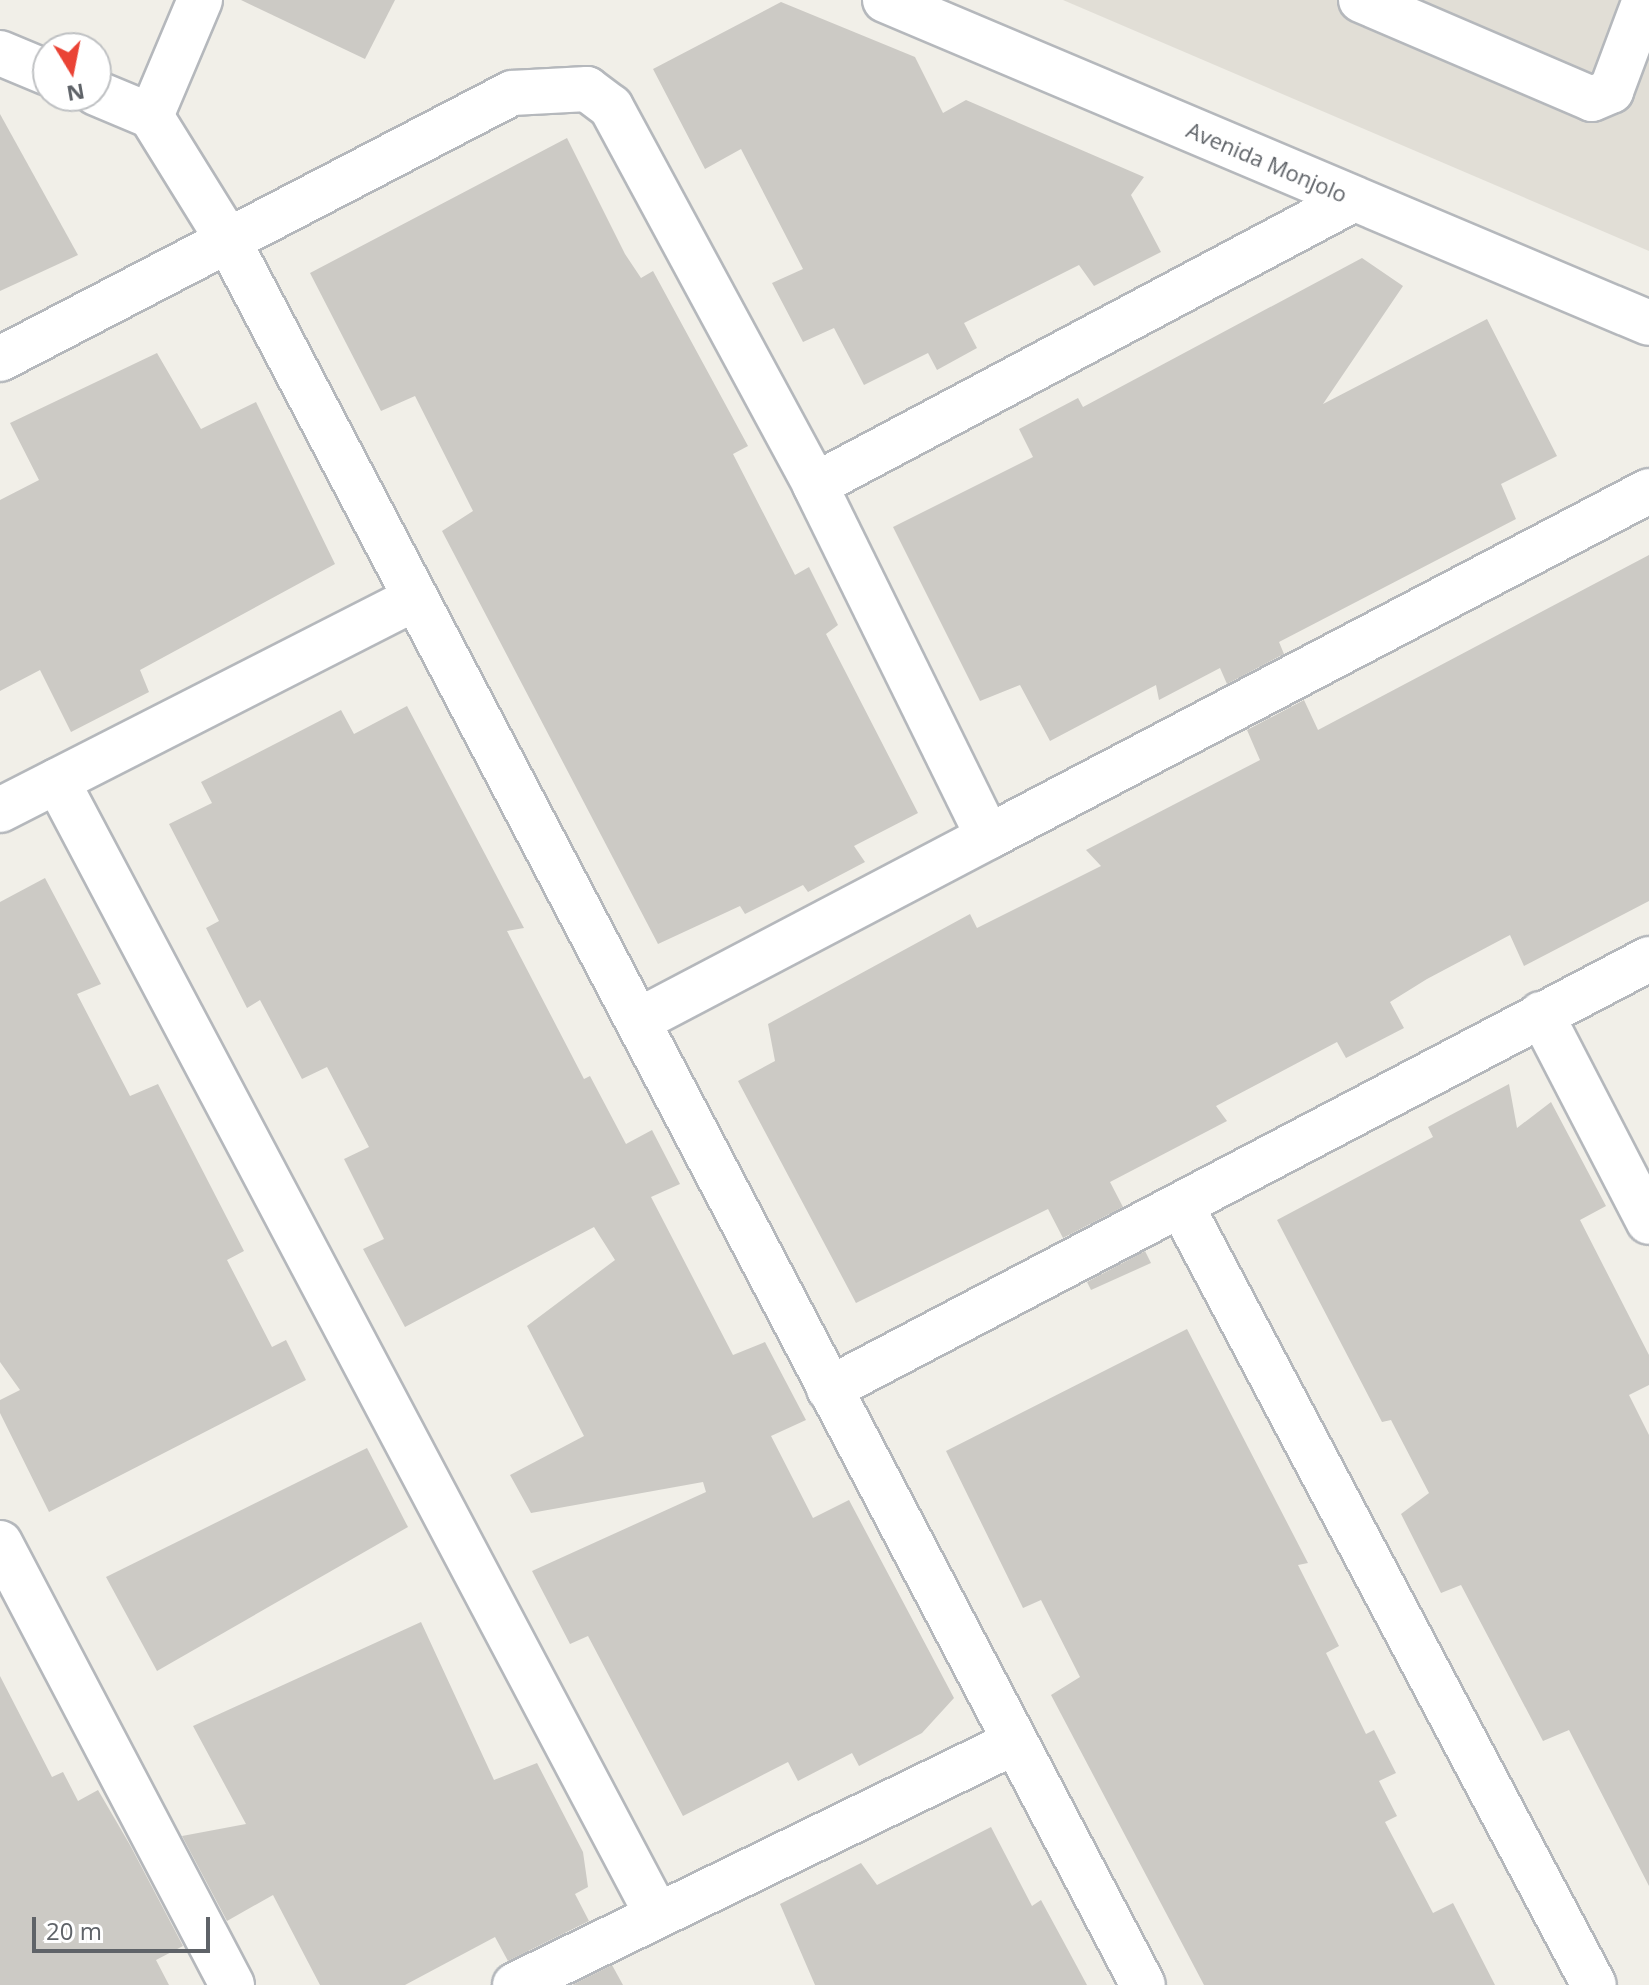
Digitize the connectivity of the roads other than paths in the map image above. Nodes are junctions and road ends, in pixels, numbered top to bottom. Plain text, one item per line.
1 (200, 0) edge
2 (885, 0) edge
3 (1361, 0) edge
4 (1645, 0) edge
5 (0, 53) edge
6 (32, 66) edge
7 (112, 100) edge
8 (151, 116) junction
9 (1354, 199) junction
10 (228, 240) junction
11 (1649, 323) edge
12 (0, 359) edge
13 (815, 485) junction
14 (1649, 491) edge
15 (411, 601) junction
16 (57, 781) junction
17 (0, 810) edge
18 (988, 837) junction
19 (1649, 959) edge
20 (1541, 1014) junction
21 (640, 1020) junction
22 (1182, 1207) junction
23 (1649, 1222) edge
24 (829, 1389) junction
25 (0, 1543) edge
26 (1015, 1742) junction
27 (656, 1913) junction
28 (232, 1985) edge
29 (515, 1985) edge
30 (1143, 1985) edge
31 (1594, 1985) edge

1 - 8 street
2 - 9 street, Avenida Monjolo
3 - 4 street
5 - 6 street
7 - 8 street
8 - 10 street
9 - 11 street, Avenida Monjolo
9 - 13 street
10 - 12 street
10 - 13 street
10 - 15 street
13 - 18 street
14 - 18 street
15 - 16 street
15 - 21 street
16 - 17 street
16 - 27 street
18 - 21 street
19 - 20 street
20 - 22 street
20 - 23 street
21 - 24 street
22 - 24 street
22 - 31 street
24 - 26 street
25 - 28 street
26 - 27 street
26 - 30 street
27 - 29 street

